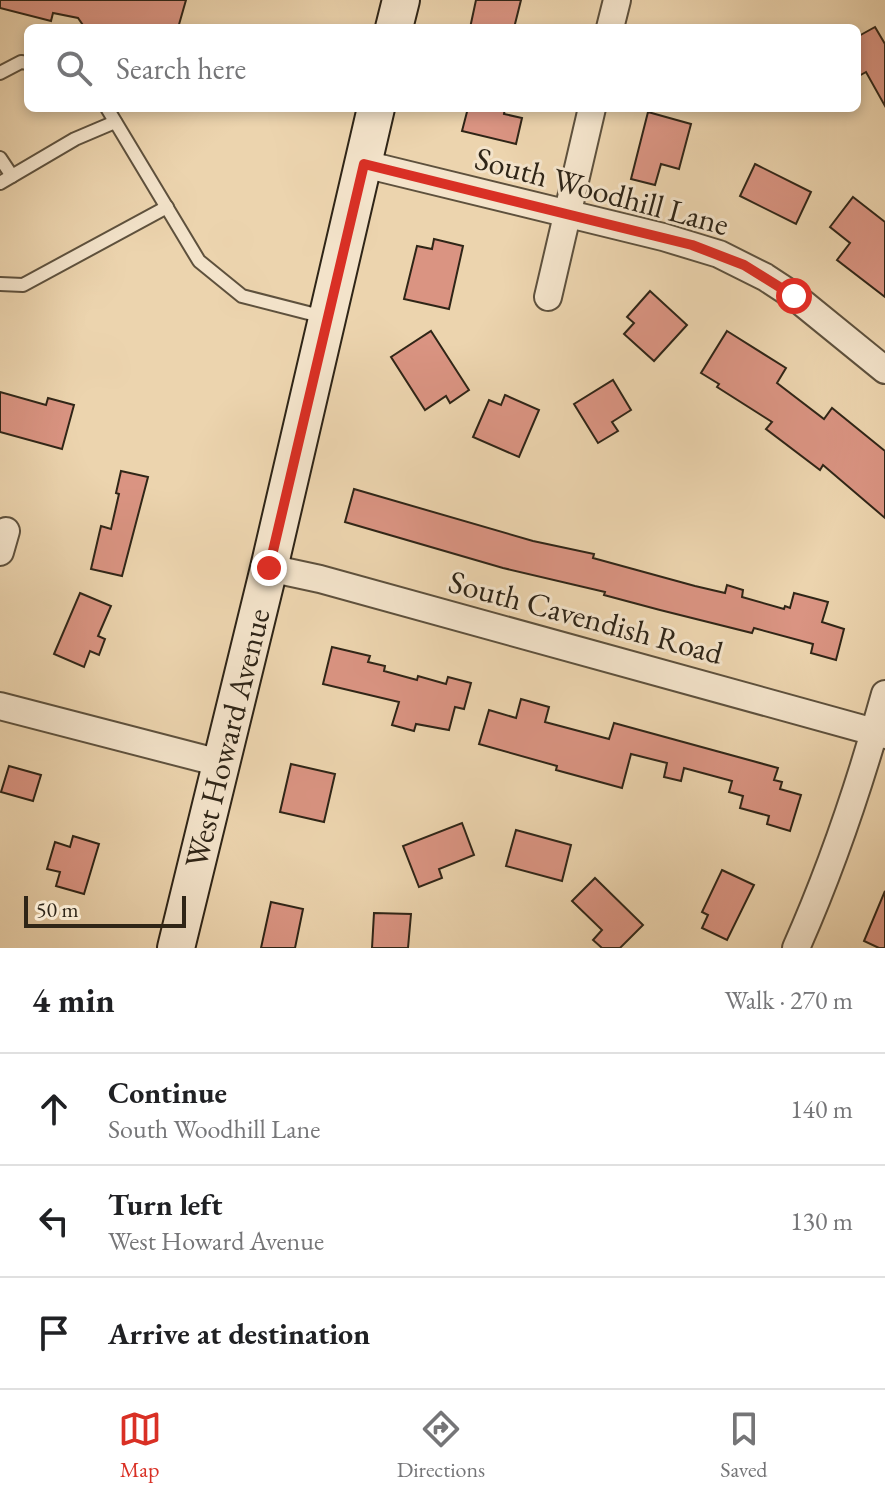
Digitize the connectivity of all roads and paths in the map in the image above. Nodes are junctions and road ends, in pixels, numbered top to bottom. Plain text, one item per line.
1 (401, 0) edge
2 (617, 0) edge
3 (395, 24) edge
4 (611, 24) edge
5 (24, 62) edge
6 (0, 73) edge
7 (109, 112) edge
8 (375, 112) edge
9 (591, 112) edge
10 (115, 122) junction
11 (0, 158) edge
12 (364, 164) junction
13 (6, 179) edge
14 (167, 207) junction
15 (566, 215) junction
16 (0, 284) edge
17 (548, 297) dead end
18 (328, 318) junction
19 (885, 370) edge
20 (269, 568) junction
21 (885, 694) edge
22 (0, 706) edge
23 (880, 733) edge
24 (220, 763) junction
25 (176, 948) edge
26 (796, 948) edge

1 - 3 street
2 - 4 street
5 - 6 lane
7 - 10 lane
8 - 12 street, West Howard Avenue
9 - 15 street
10 - 13 lane
10 - 14 lane
11 - 13 lane
12 - 15 street, South Woodhill Lane
12 - 18 street, West Howard Avenue
14 - 16 lane
14 - 18 lane
15 - 17 street
15 - 19 street, South Woodhill Lane
18 - 20 street, West Howard Avenue
20 - 23 street, South Cavendish Road
20 - 24 street, West Howard Avenue
21 - 23 street
22 - 24 street
23 - 26 street
24 - 25 street, West Howard Avenue

